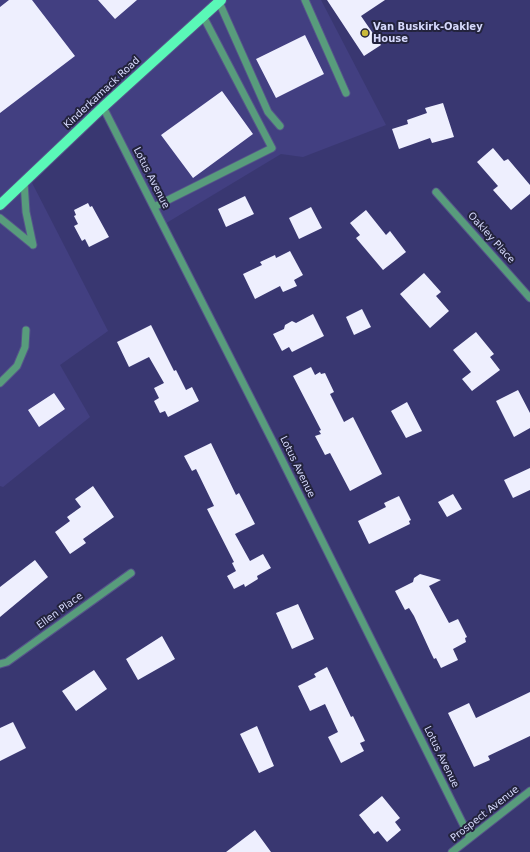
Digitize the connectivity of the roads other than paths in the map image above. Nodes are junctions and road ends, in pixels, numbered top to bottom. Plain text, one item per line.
1 (305, 0) edge
2 (220, 1) edge
3 (203, 16) junction
4 (346, 93) dead end
5 (103, 107) junction
6 (280, 126) dead end
7 (24, 182) junction
8 (436, 192) dead end
9 (0, 205) edge
10 (154, 207) junction
11 (0, 218) edge
12 (530, 298) edge
13 (26, 330) dead end
14 (0, 383) edge
15 (131, 573) dead end
16 (0, 664) edge
17 (530, 791) edge
18 (470, 838) junction
19 (452, 852) edge

1 - 4 street
2 - 3 main road, Kinderkamack Road
2 - 6 street
3 - 5 main road, Kinderkamack Road
3 - 10 street
5 - 7 main road, Kinderkamack Road
5 - 10 street, Lotus Avenue
7 - 9 main road, Kinderkamack Road
7 - 11 street
8 - 12 street, Oakley Place
10 - 18 street, Lotus Avenue
13 - 14 street
15 - 16 street, Ellen Place
17 - 18 street, Prospect Avenue
18 - 19 street, Prospect Avenue

